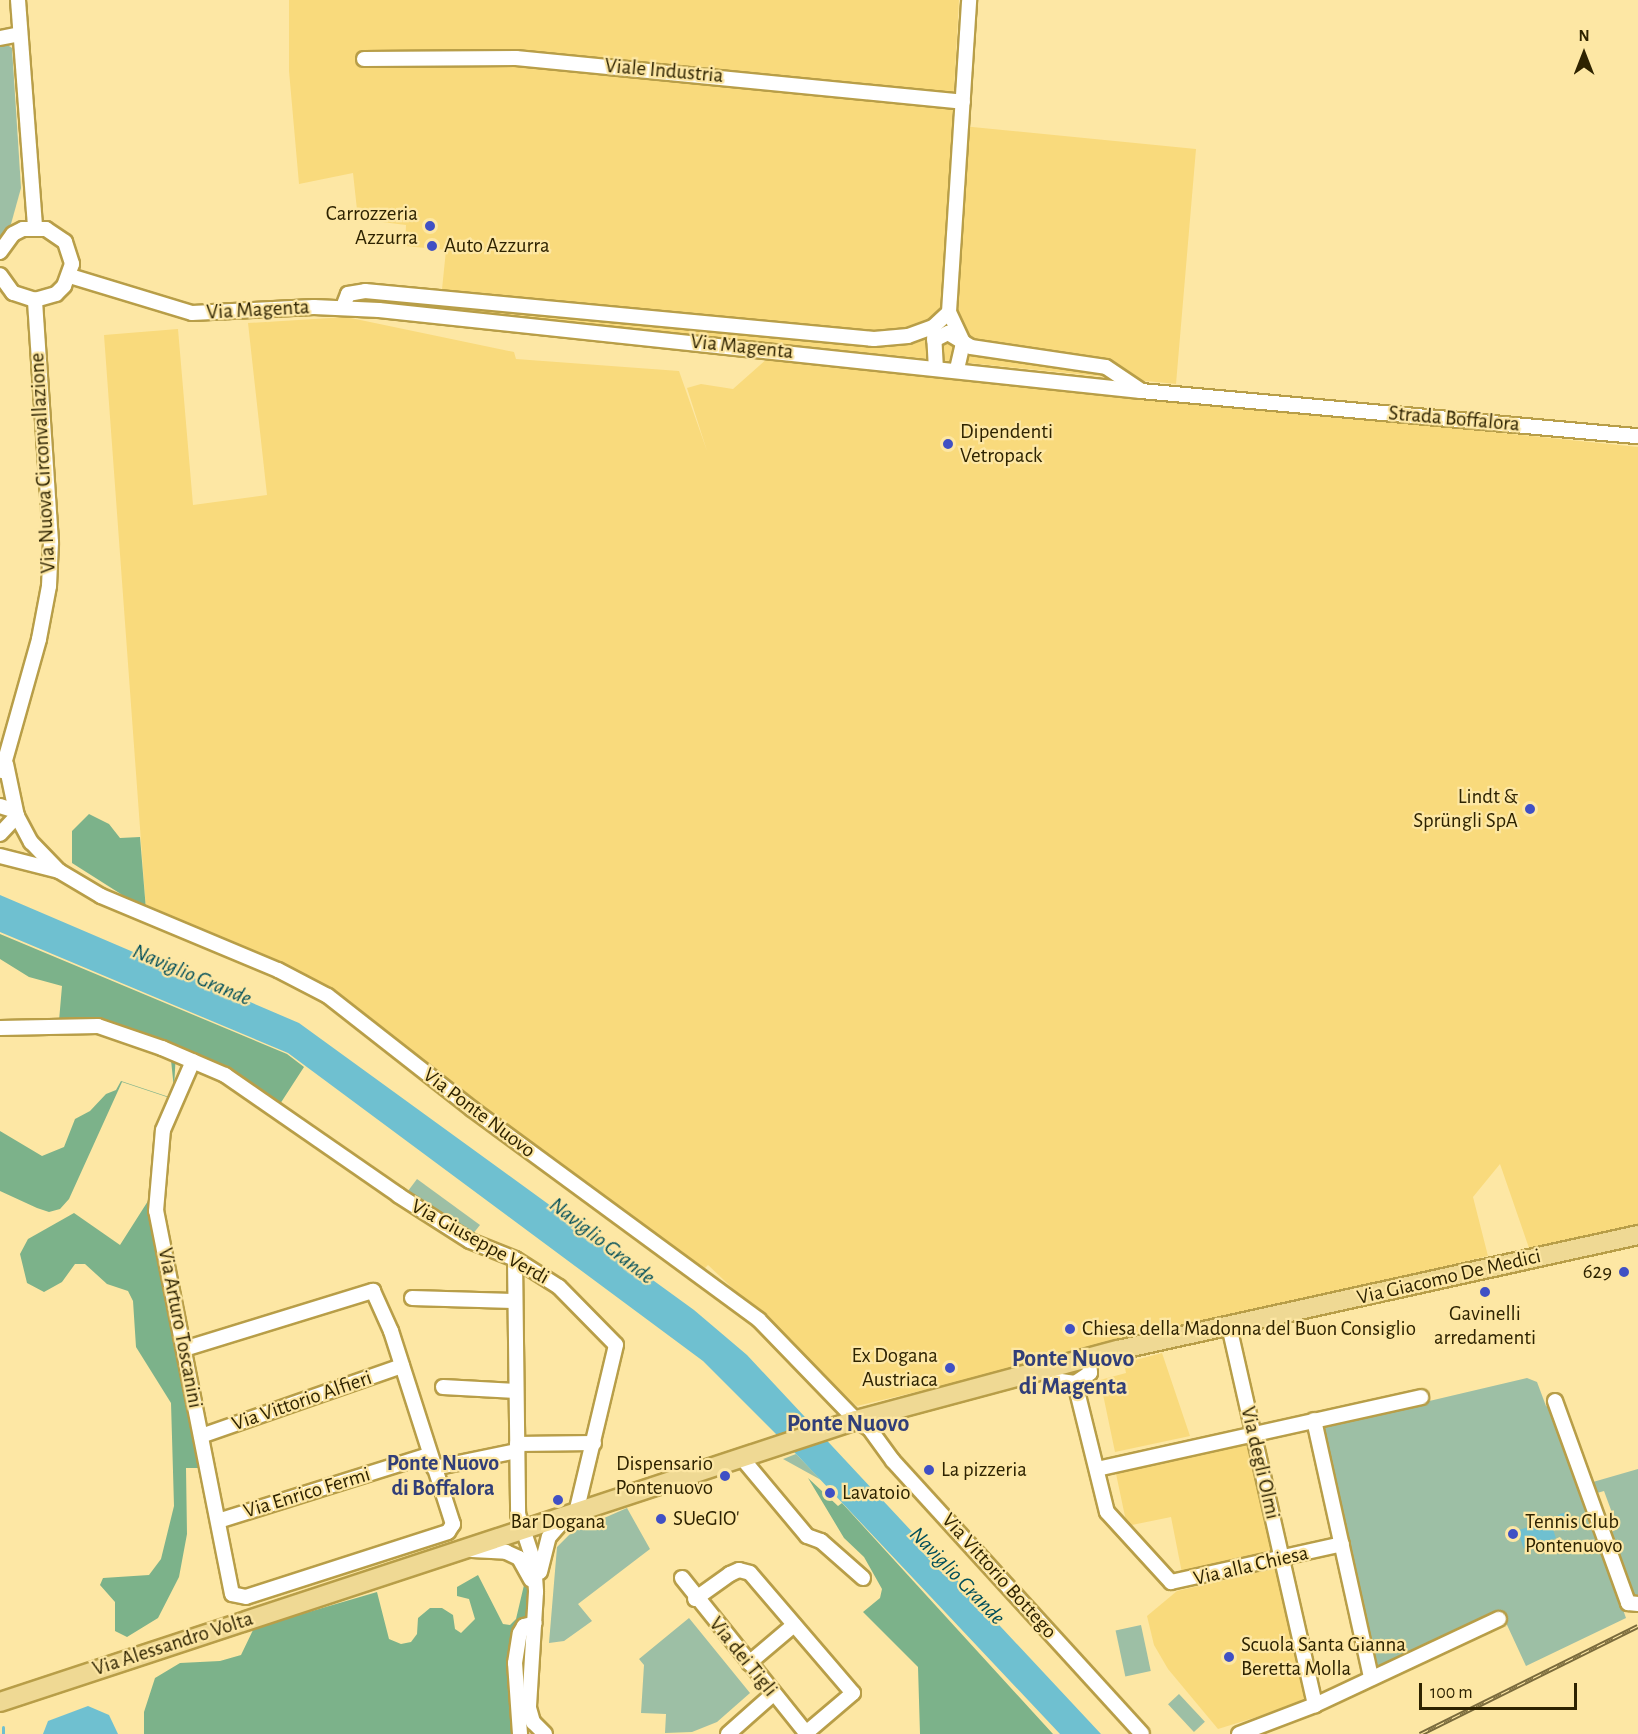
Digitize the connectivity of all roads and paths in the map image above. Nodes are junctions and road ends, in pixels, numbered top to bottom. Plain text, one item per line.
1 (18, 0) edge
2 (969, 0) edge
3 (20, 34) junction
4 (0, 38) edge
5 (364, 59) dead end
6 (963, 102) junction
7 (35, 227) junction
8 (0, 252) edge
9 (0, 275) edge
10 (70, 276) junction
11 (35, 300) junction
12 (343, 307) junction
13 (949, 312) junction
14 (934, 334) junction
15 (963, 342) junction
16 (936, 367) junction
17 (957, 369) junction
18 (1141, 391) junction
19 (1270, 402) joint
20 (1638, 436) edge
21 (3, 770) edge
22 (0, 806) edge
23 (16, 813) junction
24 (0, 834) edge
25 (0, 856) edge
26 (59, 871) junction
27 (0, 1028) edge
28 (193, 1061) junction
29 (1638, 1234) edge
30 (515, 1259) junction
31 (412, 1298) dead end
32 (513, 1301) junction
33 (1229, 1326) junction
34 (184, 1349) junction
35 (1089, 1358) junction
36 (402, 1366) junction
37 (1049, 1368) junction
38 (1075, 1383) junction
39 (443, 1387) dead end
40 (516, 1391) junction
41 (1421, 1397) dead end
42 (1555, 1401) dead end
43 (1314, 1420) junction
44 (848, 1423) junction
45 (1254, 1433) junction
46 (201, 1436) junction
47 (594, 1443) junction
48 (517, 1448) junction
49 (741, 1457) junction
50 (431, 1461) junction
51 (1097, 1469) junction
52 (575, 1510) junction
53 (218, 1521) junction
54 (522, 1528) junction
55 (1342, 1544) junction
56 (444, 1554) junction
57 (519, 1558) junction
58 (1282, 1560) junction
59 (339, 1566) junction
60 (682, 1578) dead end
61 (863, 1578) dead end
62 (346, 1586) junction
63 (536, 1592) junction
64 (236, 1598) joint
65 (695, 1599) junction
66 (1638, 1604) edge
67 (1499, 1619) dead end
68 (535, 1623) junction
69 (794, 1625) junction
70 (749, 1664) junction
71 (1371, 1678) junction
72 (773, 1694) junction
73 (0, 1702) edge
74 (1316, 1705) junction
75 (807, 1733) edge
76 (520, 1734) edge
77 (545, 1734) edge
78 (728, 1734) edge
79 (1142, 1734) edge
80 (1239, 1734) edge

1 - 3 street
2 - 6 street
3 - 4 street
3 - 7 street
5 - 6 street, Viale Industria
6 - 13 street
7 - 8 street
7 - 10 street
9 - 11 street
10 - 11 street
10 - 12 street, Via Magenta
11 - 21 street, Via Nuova Circonvallazione
12 - 14 street, Via Magenta
12 - 16 street, Via Magenta
13 - 14 street
13 - 15 street
14 - 15 street, Via Magenta
14 - 16 street
15 - 17 street
15 - 18 street, Via Magenta
16 - 17 street, Via Magenta
17 - 18 street, Via Magenta
18 - 19 street, Via Magenta
19 - 20 street, Strada Boffalora
21 - 23 street, Via Ponte Nuovo
22 - 23 street
23 - 24 street
23 - 26 street, Via Ponte Nuovo
25 - 26 street, Via Ponte Nuovo
26 - 44 street, Via Ponte Nuovo
27 - 28 street, Via Giuseppe Verdi
28 - 30 street, Via Giuseppe Verdi
28 - 34 street, Via Arturo Toscanini
29 - 33 main road, Via Giacomo De Medici
30 - 32 street
30 - 47 street, Via Giuseppe Verdi
31 - 32 street
32 - 40 street
33 - 35 main road, Via Giacomo De Medici
33 - 45 street, Via degli Olmi
34 - 36 street
34 - 46 street, Via Arturo Toscanini
35 - 37 main road, Via Giacomo De Medici
35 - 38 street
36 - 46 street, Via Vittorio Alfieri
36 - 50 street
37 - 38 street
37 - 44 main road, Via Giacomo De Medici
38 - 51 street, Via alla Chiesa
39 - 40 street
40 - 48 street
41 - 43 street
42 - 66 street
43 - 45 street
43 - 55 street
44 - 49 main road, Via Giacomo De Medici
44 - 79 street, Via Vittorio Bottego
45 - 51 street
45 - 58 street, Via degli Olmi
46 - 53 street, Via Arturo Toscanini
47 - 48 street, Via Enrico Fermi
47 - 52 street, Via Giuseppe Verdi
48 - 50 street, Via Enrico Fermi
48 - 54 street
49 - 52 main road, Via Alessandro Volta
49 - 61 street
50 - 53 street, Via Enrico Fermi
50 - 59 street, Via Alessandro Volta
51 - 58 street, Via alla Chiesa
52 - 54 main road, Via Alessandro Volta
52 - 63 street
53 - 64 street, Via Arturo Toscanini
54 - 56 main road, Via Alessandro Volta
54 - 57 street
54 - 63 street
55 - 58 street, Via alla Chiesa
55 - 71 street
56 - 57 street
56 - 62 main road, Via Alessandro Volta
57 - 63 street
58 - 74 street, Via degli Olmi
59 - 62 street
59 - 64 street, Via Alessandro Volta
60 - 65 street, Via dei Tigli
62 - 73 main road, Via Alessandro Volta
63 - 68 street
65 - 69 street
65 - 70 street, Via dei Tigli
67 - 71 street
68 - 76 street
68 - 77 street
69 - 70 street
69 - 75 street
70 - 72 street, Via dei Tigli
71 - 74 street
72 - 75 street, Via dei Tigli
72 - 78 street
74 - 80 street

